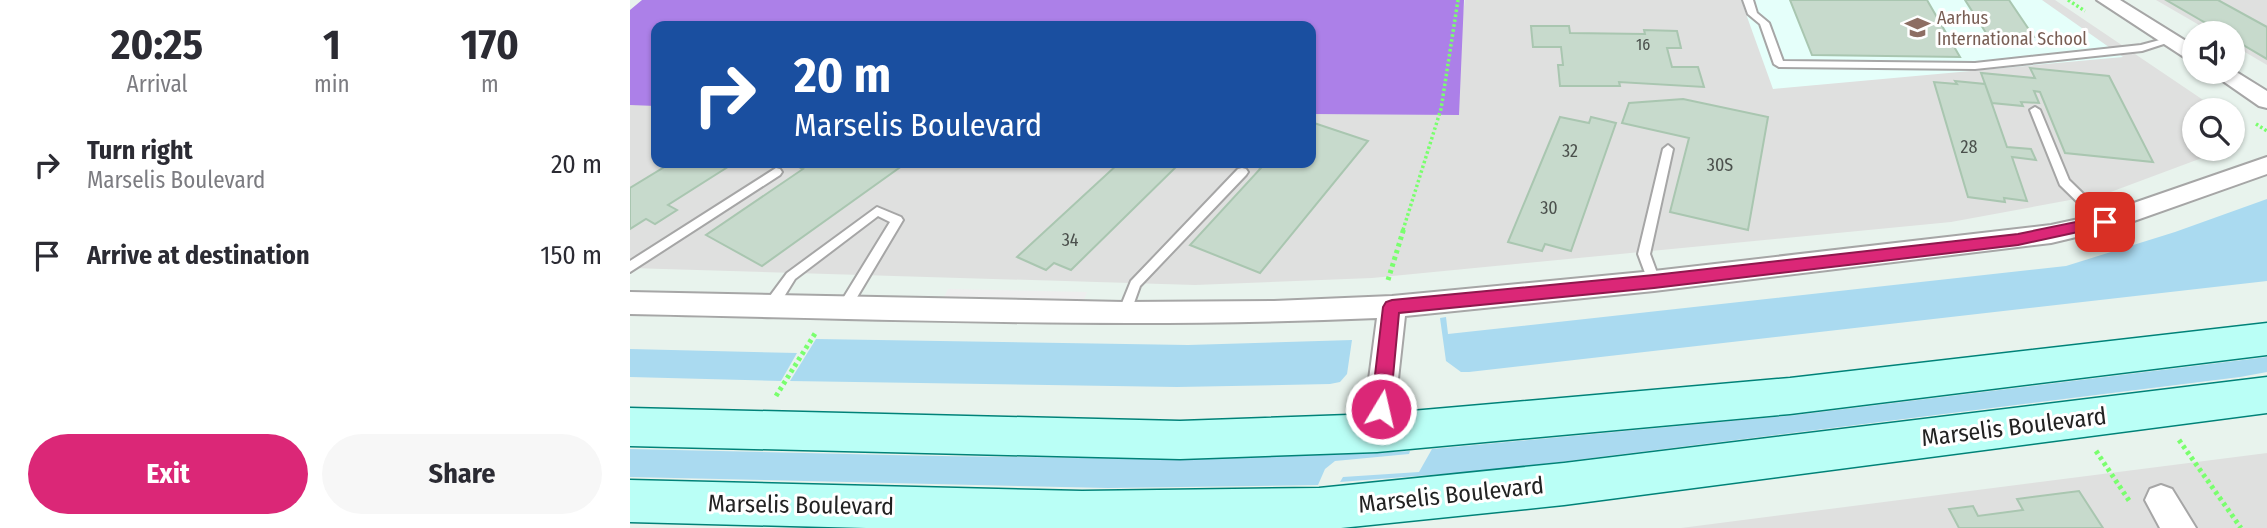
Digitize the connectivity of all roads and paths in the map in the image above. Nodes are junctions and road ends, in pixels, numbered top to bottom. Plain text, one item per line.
1 (1458, 0) edge
2 (1748, 0) edge
3 (2107, 0) edge
4 (2171, 40) junction
5 (2182, 47) edge
6 (2240, 84) edge
7 (2267, 101) edge
8 (2035, 110) dead end
9 (1668, 149) dead end
10 (2267, 165) edge
11 (776, 172) dead end
12 (1242, 172) dead end
13 (2105, 222) junction
14 (630, 267) edge
15 (1654, 281) junction
16 (630, 303) edge
17 (772, 304) junction
18 (839, 305) junction
19 (1392, 307) junction
20 (1124, 313) junction
21 (2267, 339) edge
22 (2267, 395) edge
23 (2158, 409) junction
24 (2075, 418) junction
25 (630, 427) edge
26 (755, 430) junction
27 (1377, 433) junction
28 (2161, 500) joint
29 (630, 501) edge
30 (1365, 516) edge
31 (2179, 528) edge
32 (2241, 528) edge

1 - 19 path
2 - 4 lane
3 - 4 street
4 - 5 street
6 - 7 street
8 - 13 lane
9 - 15 lane
10 - 13 street
11 - 14 lane
12 - 20 lane
13 - 15 street
15 - 19 street
16 - 17 street
17 - 18 street
17 - 18 lane
18 - 20 street
18 - 26 path
19 - 20 street
19 - 27 street
21 - 27 main road
22 - 23 main road, Marselis Boulevard
23 - 24 main road, Marselis Boulevard
23 - 32 path
24 - 28 path
24 - 30 main road, Marselis Boulevard
25 - 26 main road
26 - 27 main road
28 - 31 street
29 - 30 main road, Marselis Boulevard

